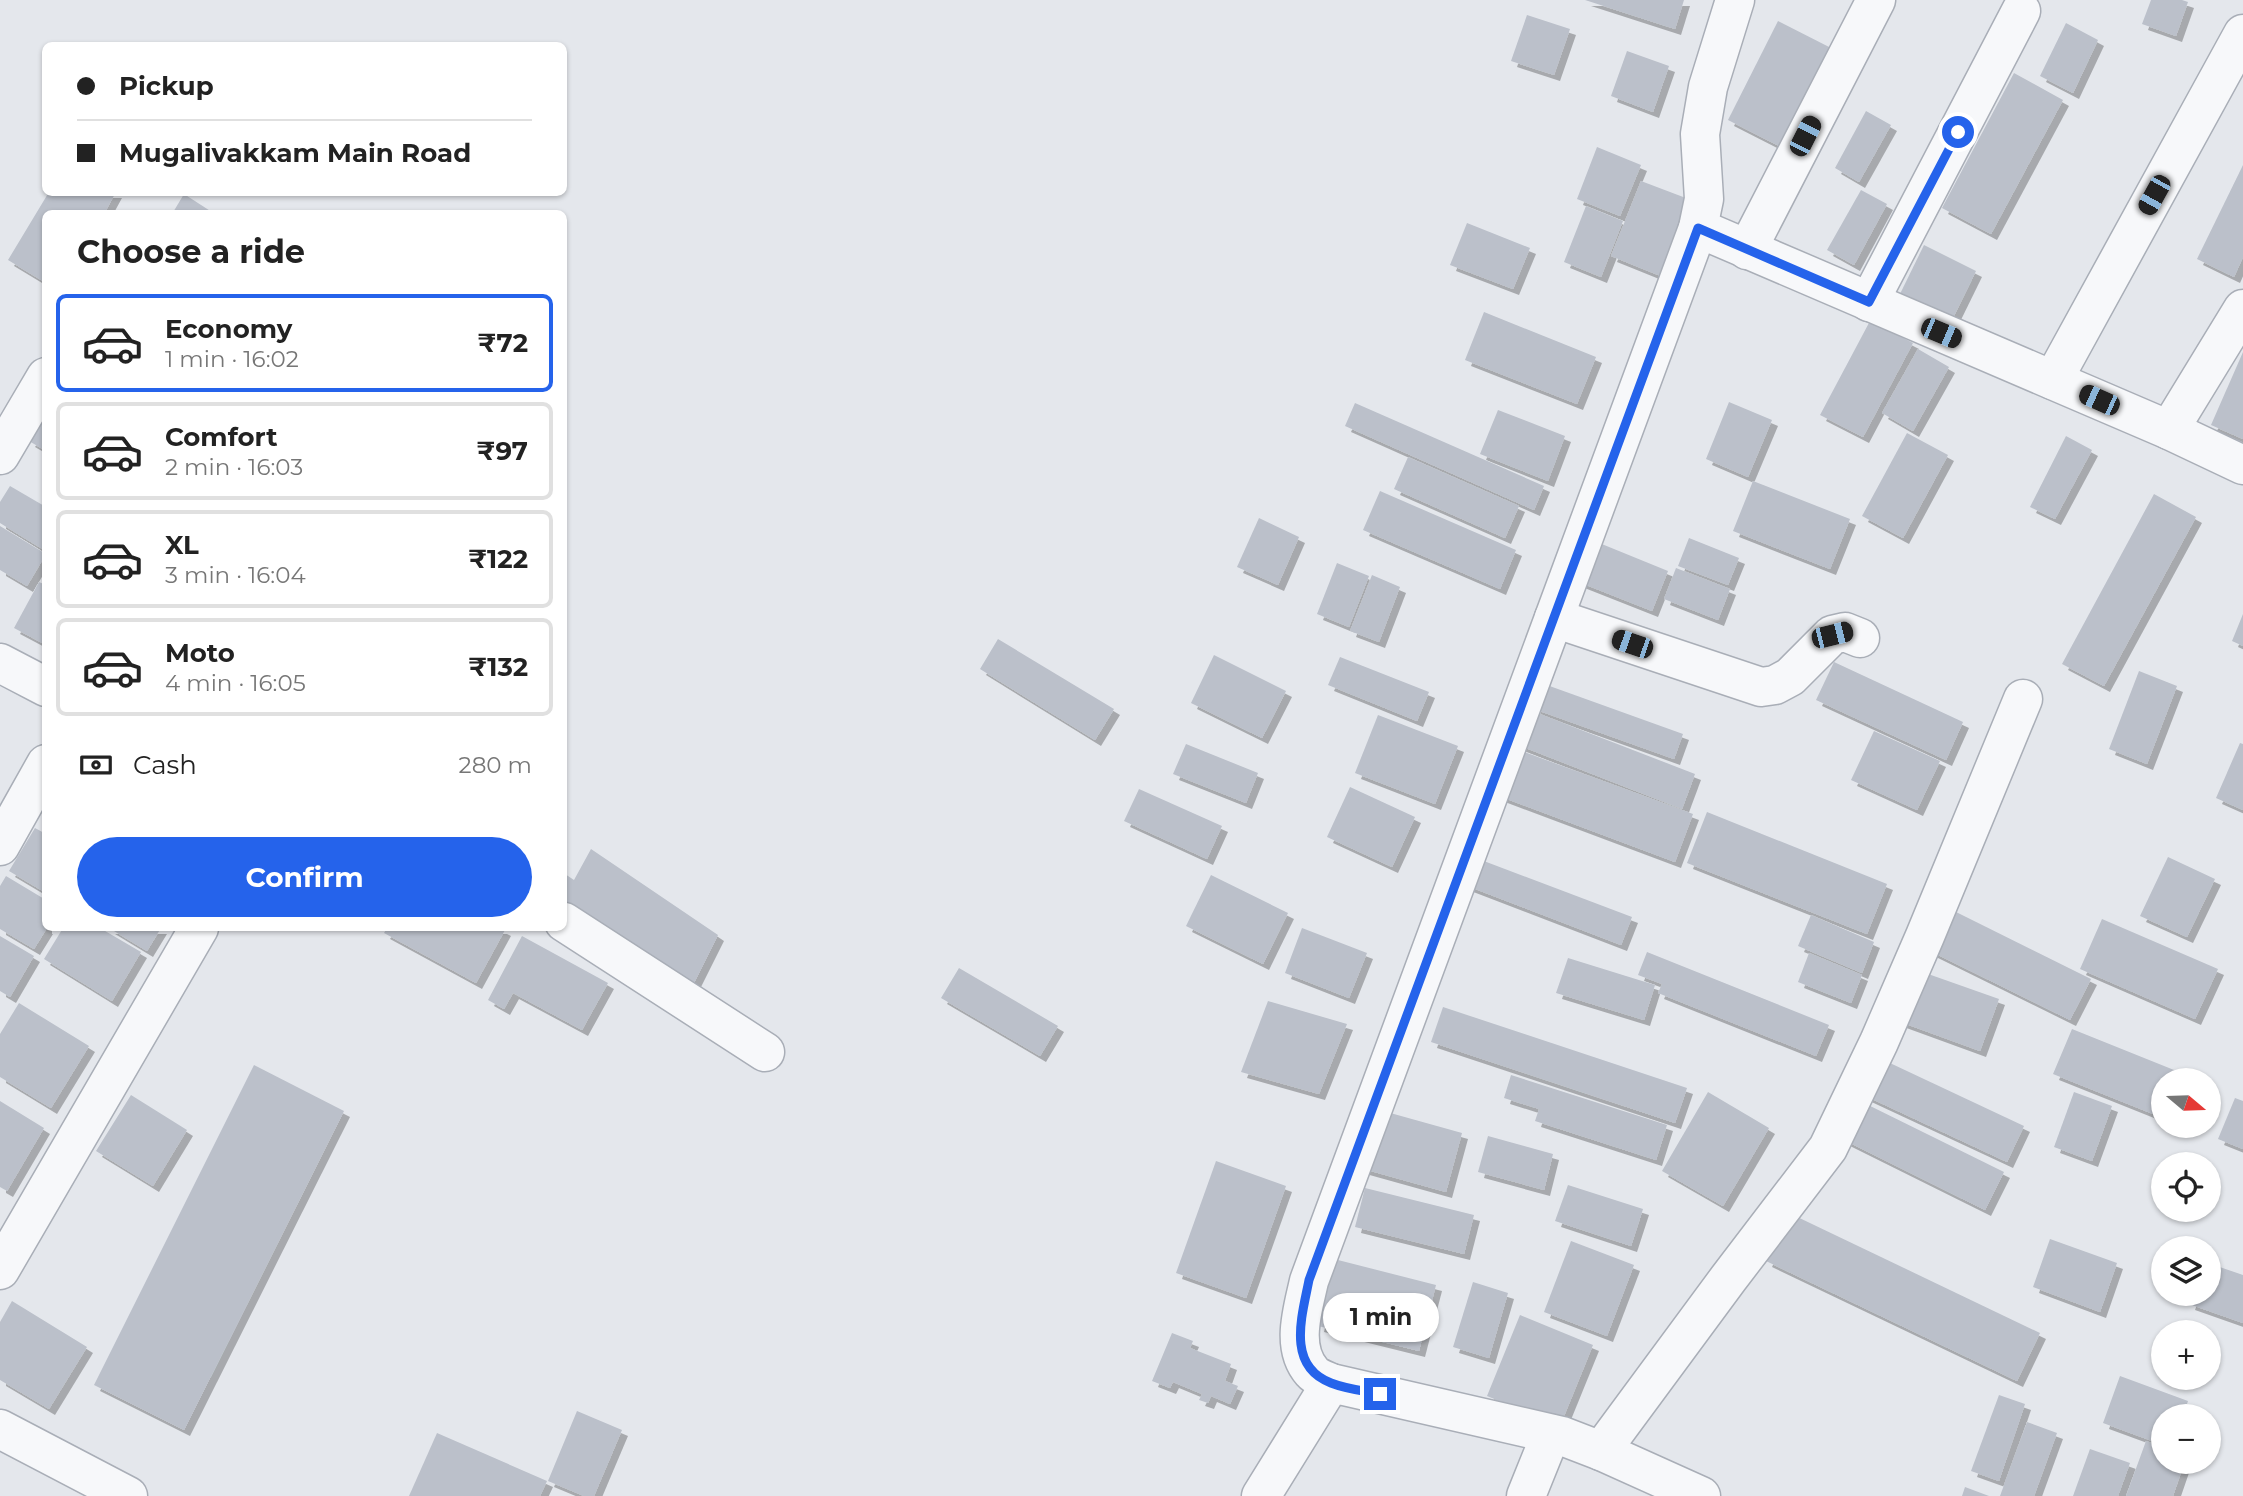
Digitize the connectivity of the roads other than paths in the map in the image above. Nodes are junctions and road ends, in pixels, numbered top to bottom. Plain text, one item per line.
1 (1735, 0) edge
2 (1875, 0) edge
3 (2021, 11) dead end
4 (2243, 34) edge
5 (1698, 228) junction
6 (1747, 250) junction
7 (1869, 302) junction
8 (2243, 309) edge
9 (2053, 380) junction
10 (42, 384) edge
11 (2169, 430) junction
12 (0, 455) edge
13 (2243, 465) edge
14 (1554, 618) junction
15 (1860, 638) dead end
16 (0, 663) edge
17 (42, 685) edge
18 (2023, 699) dead end
19 (42, 771) edge
20 (0, 846) edge
21 (567, 924) edge
22 (197, 931) edge
23 (765, 1052) dead end
24 (0, 1270) edge
25 (1331, 1383) junction
26 (0, 1429) edge
27 (1551, 1434) junction
28 (1601, 1451) junction
29 (128, 1496) edge
30 (1261, 1496) edge
31 (1526, 1496) edge
32 (1701, 1496) edge

1 - 5 street
2 - 6 street
3 - 7 street
4 - 9 street
5 - 6 street
5 - 14 street
6 - 7 street
7 - 9 street
8 - 11 street
9 - 11 street
10 - 12 street
11 - 13 street
14 - 15 street
14 - 25 street
16 - 17 street
18 - 28 street
19 - 20 street
21 - 23 street
22 - 24 street
25 - 27 street
25 - 30 street
26 - 29 street
27 - 28 street
27 - 31 street
28 - 32 street

